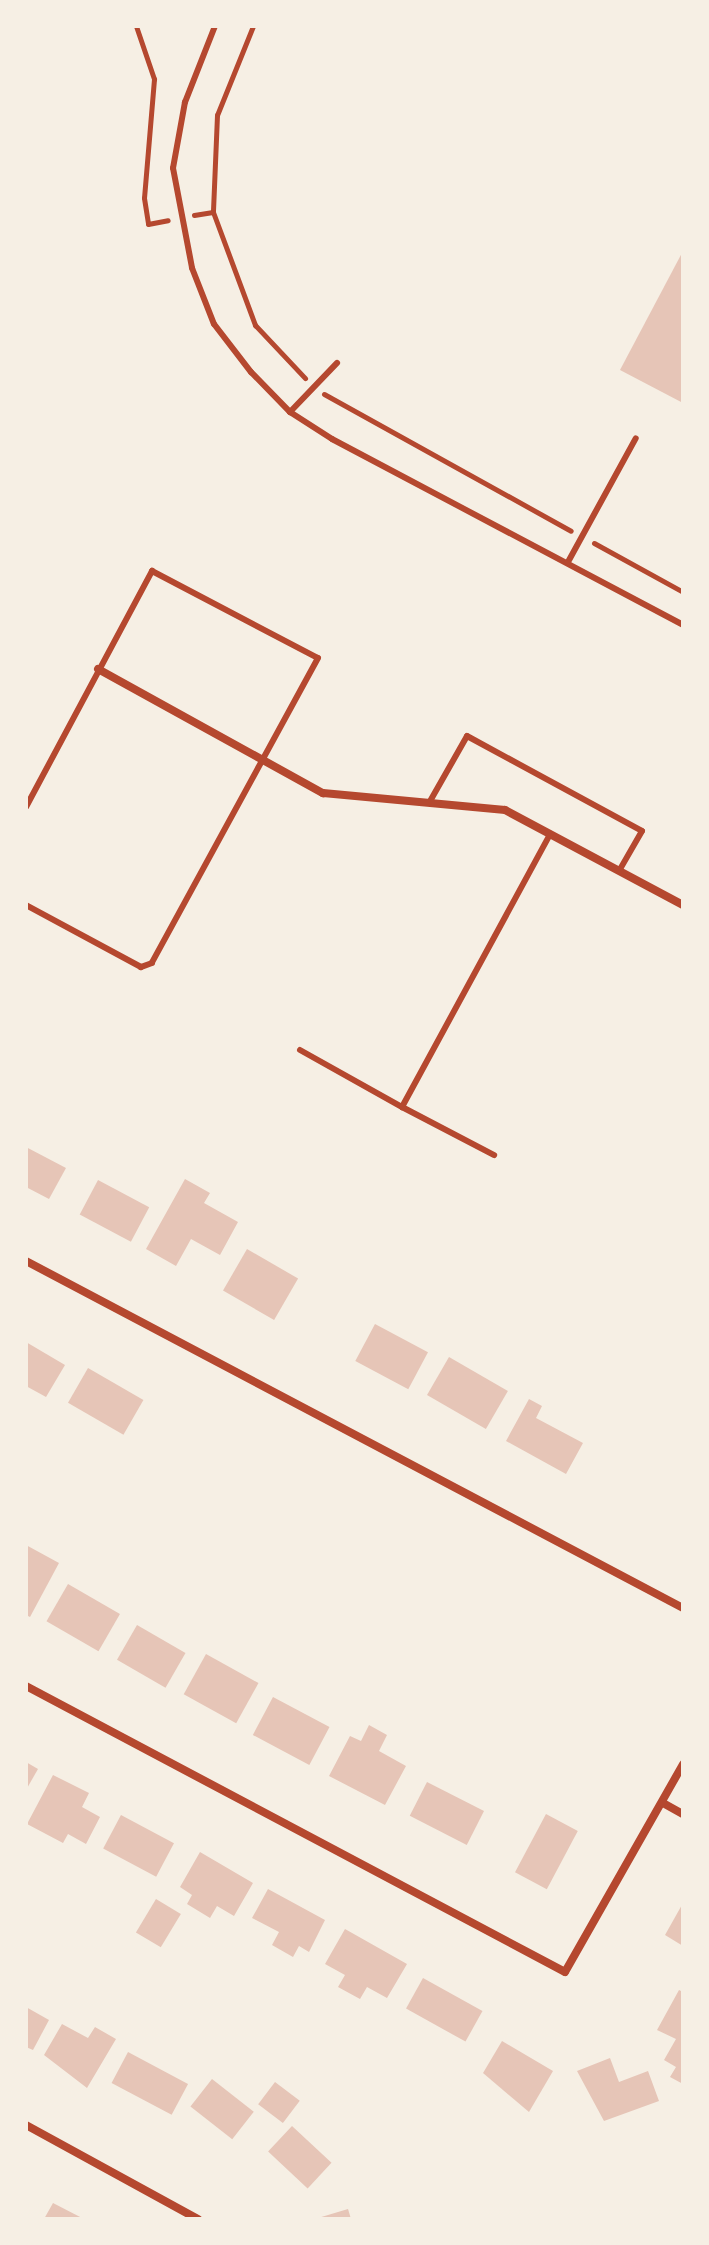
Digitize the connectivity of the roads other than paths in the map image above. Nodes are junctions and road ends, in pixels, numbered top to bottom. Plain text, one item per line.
1 (215, 26) edge
2 (337, 363) dead end
3 (290, 412) junction
4 (636, 438) dead end
5 (568, 562) junction
6 (683, 625) edge
7 (98, 669) junction
8 (265, 758) junction
9 (429, 803) junction
10 (26, 807) edge
11 (550, 834) junction
12 (619, 871) junction
13 (26, 905) edge
14 (683, 905) edge
15 (300, 1050) dead end
16 (402, 1107) junction
17 (494, 1155) dead end
18 (26, 1261) edge
19 (683, 1608) edge
20 (26, 1686) edge
21 (683, 1764) edge
22 (663, 1803) junction
23 (683, 1814) edge
24 (26, 2125) edge
25 (198, 2219) edge

1 - 3 lane
2 - 3 lane
3 - 5 lane
4 - 5 lane
5 - 6 lane
7 - 8 street
7 - 8 lane
7 - 10 lane
8 - 9 street
8 - 13 lane
9 - 11 street
9 - 12 lane
11 - 12 street
11 - 16 lane
12 - 14 street
15 - 16 lane
16 - 17 lane
18 - 19 street
20 - 22 street
21 - 22 street
22 - 23 street
24 - 25 street

